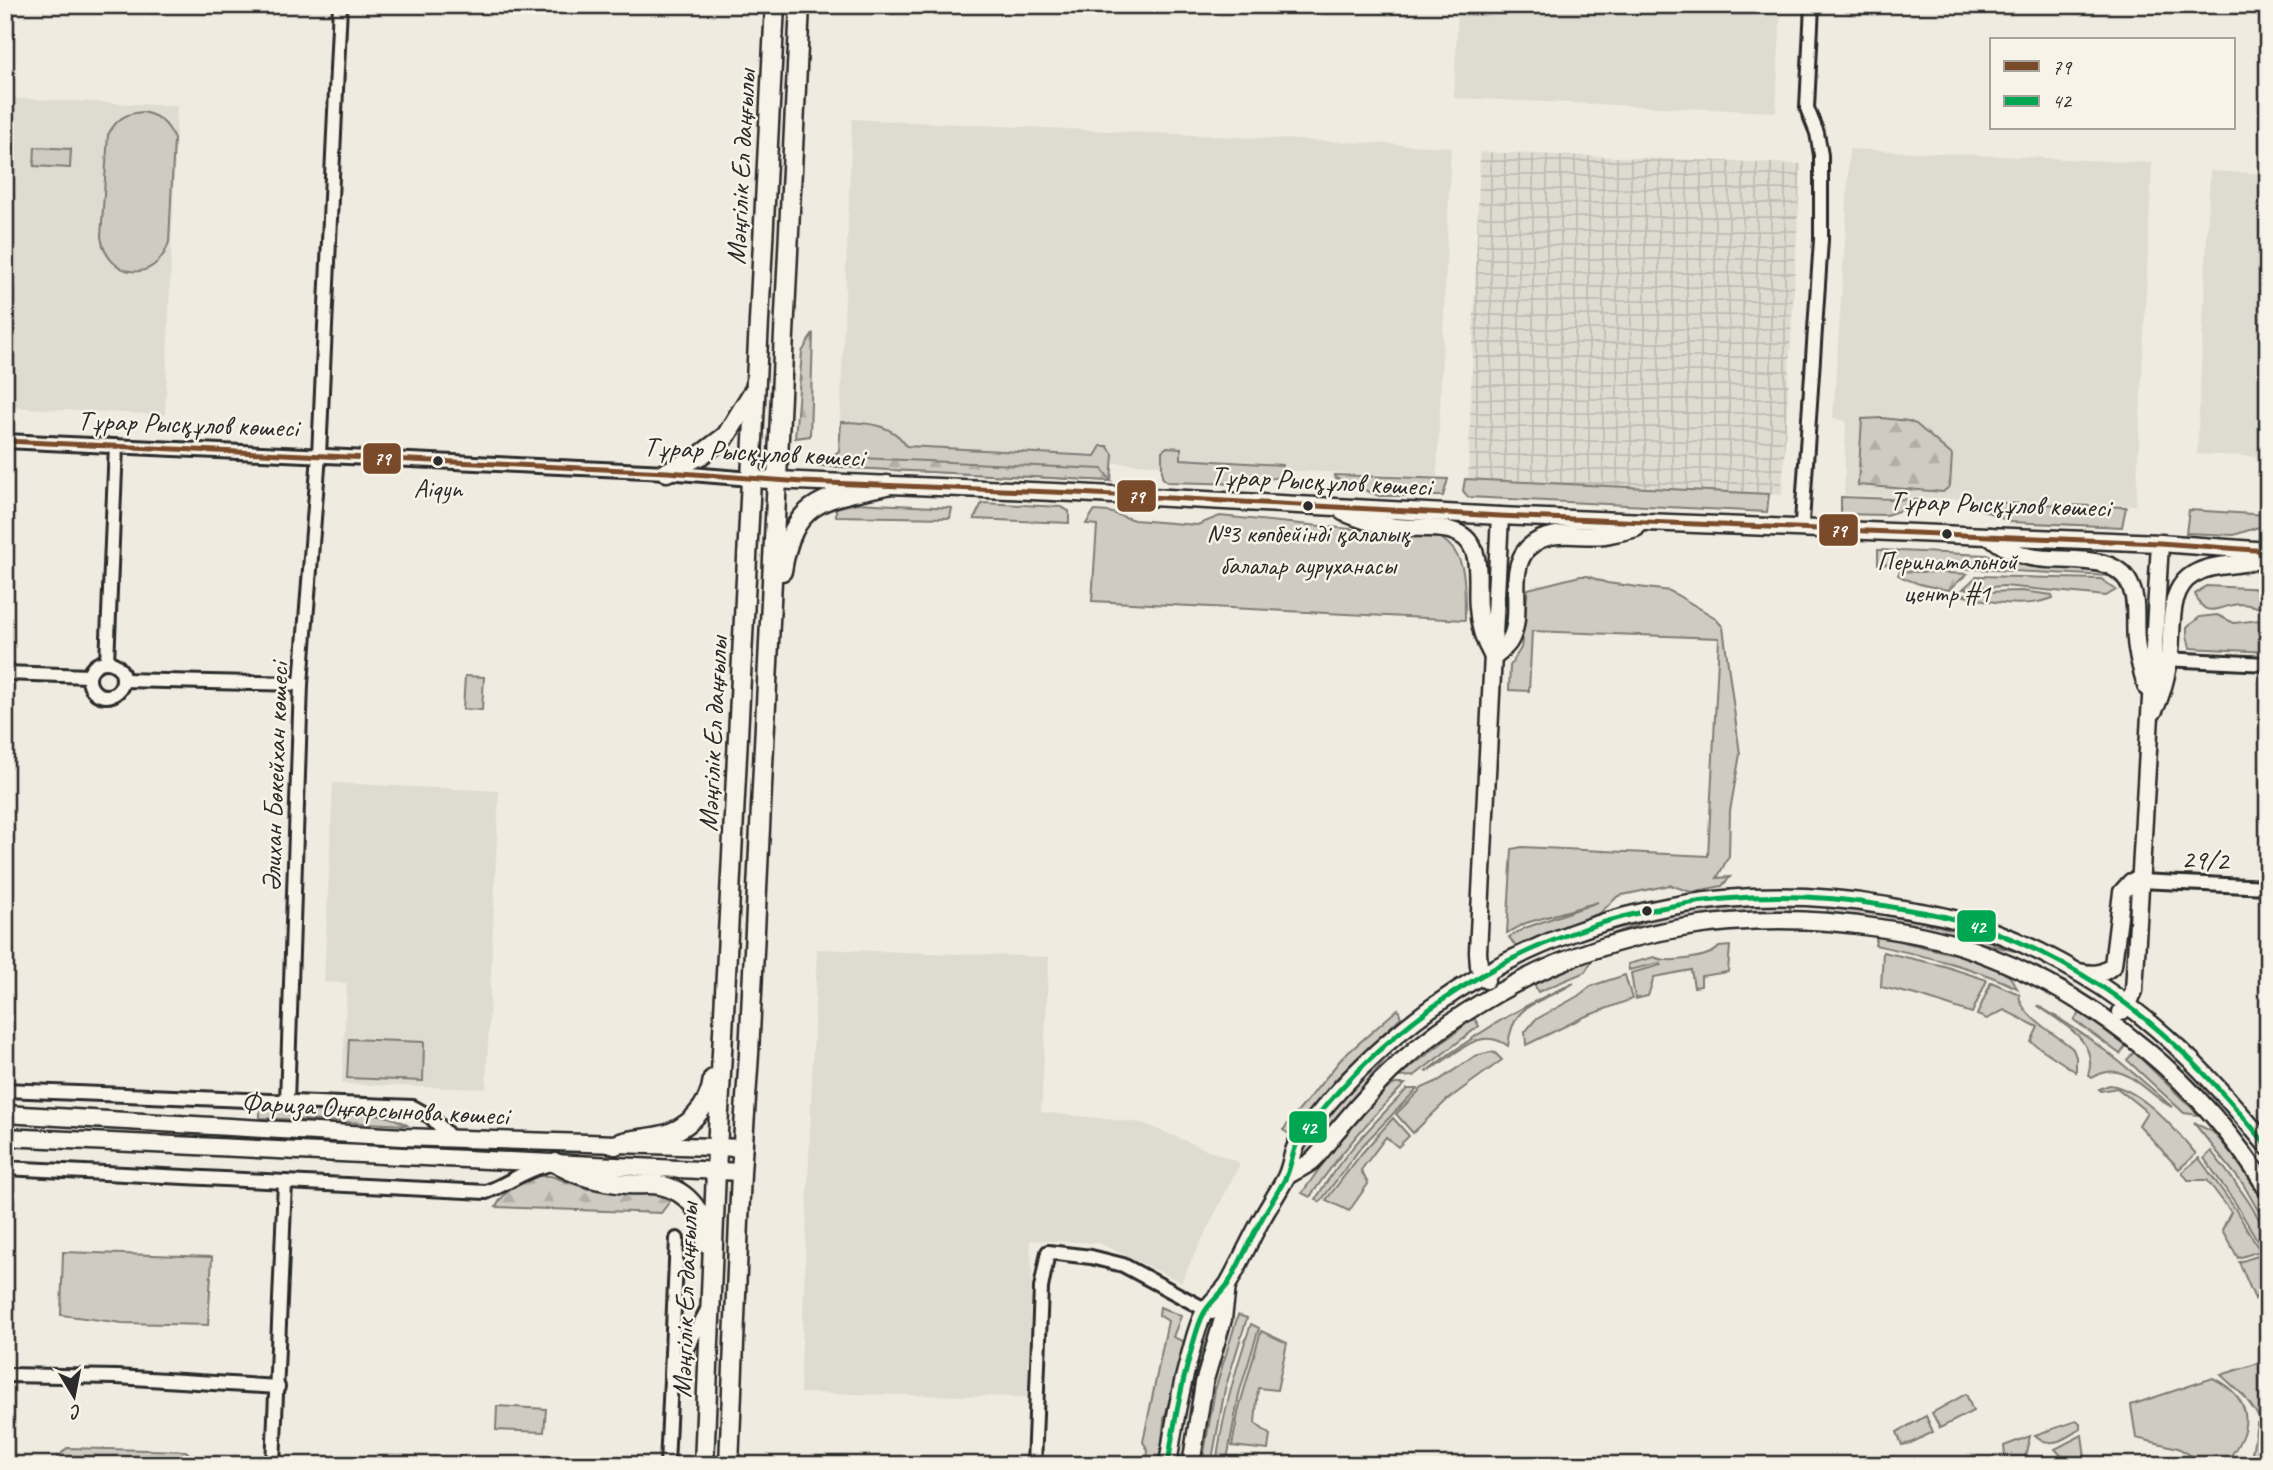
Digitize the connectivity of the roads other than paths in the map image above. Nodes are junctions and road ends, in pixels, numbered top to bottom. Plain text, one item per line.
1 (340, 5) edge
2 (775, 5) edge
3 (800, 5) edge
4 (1812, 5) edge
5 (755, 389) junction
6 (5, 441) edge
7 (116, 446) junction
8 (319, 455) junction
9 (667, 472) junction
10 (751, 479) junction
11 (777, 479) junction
12 (887, 485) junction
13 (1329, 506) junction
14 (1500, 516) junction
15 (1652, 522) junction
16 (1802, 522) junction
17 (1990, 536) junction
18 (2160, 543) junction
19 (2268, 553) edge
20 (1493, 657) junction
21 (2152, 658) junction
22 (2169, 659) junction
23 (107, 662) junction
24 (2268, 664) edge
25 (768, 671) junction
26 (5, 673) edge
27 (89, 676) junction
28 (123, 680) junction
29 (301, 684) junction
30 (2150, 699) junction
31 (2150, 717) junction
32 (2140, 881) junction
33 (2268, 887) edge
34 (2072, 970) junction
35 (1482, 974) junction
36 (1494, 995) junction
37 (2127, 1005) junction
38 (725, 1017) junction
39 (2112, 1022) junction
40 (5, 1090) edge
41 (287, 1102) junction
42 (5, 1114) edge
43 (56, 1118) junction
44 (5, 1129) edge
45 (344, 1134) junction
46 (5, 1138) edge
47 (452, 1139) junction
48 (136, 1144) junction
49 (615, 1145) junction
50 (717, 1147) junction
51 (2268, 1147) edge
52 (743, 1148) junction
53 (556, 1163) junction
54 (5, 1168) edge
55 (716, 1171) junction
56 (741, 1172) junction
57 (1287, 1176) junction
58 (285, 1182) junction
59 (2268, 1189) edge
60 (677, 1239) dead end
61 (1227, 1285) junction
62 (712, 1296) junction
63 (1205, 1310) junction
64 (1223, 1319) junction
65 (5, 1375) edge
66 (671, 1379) junction
67 (278, 1387) junction
68 (273, 1465) edge
69 (667, 1465) edge
70 (704, 1465) edge
71 (729, 1465) edge
72 (1034, 1465) edge
73 (1168, 1465) edge
74 (1191, 1465) edge

1 - 8 street, Әлихан Бөкейхан көшесі
2 - 5 main road, Мәңгілік Ел даңғылы
3 - 11 main road, Мәңгілік Ел даңғылы
4 - 16 street
5 - 9 main road
5 - 10 main road, Мәңгілік Ел даңғылы
6 - 7 street, Тұрар Рысқұлов көшесі
7 - 8 street, Тұрар Рысқұлов көшесі
7 - 23 street
8 - 9 street, Тұрар Рысқұлов көшесі
8 - 29 street, Әлихан Бөкейхан көшесі
9 - 10 street, Тұрар Рысқұлов көшесі
10 - 11 street, Тұрар Рысқұлов көшесі
10 - 38 main road, Мәңгілік Ел даңғылы
11 - 12 street, Тұрар Рысқұлов көшесі
11 - 25 main road, Мәңгілік Ел даңғылы
12 - 13 street, Тұрар Рысқұлов көшесі
12 - 25 main road
13 - 14 street, Тұрар Рысқұлов көшесі
13 - 20 street
14 - 15 street, Тұрар Рысқұлов көшесі
14 - 16 street, Тұрар Рысқұлов көшесі
14 - 20 street
15 - 17 street, Тұрар Рысқұлов көшесі
15 - 20 street
16 - 18 street, Тұрар Рысқұлов көшесі
17 - 18 street, Тұрар Рысқұлов көшесі
17 - 30 street
18 - 19 street, Тұрар Рысқұлов көшесі
18 - 21 street
19 - 22 street
20 - 35 street
21 - 22 street
21 - 30 street
22 - 24 street
22 - 31 street
23 - 27 street
23 - 28 street
25 - 52 main road, Мәңгілік Ел даңғылы
26 - 27 street
27 - 28 street
28 - 29 street
29 - 41 street, Әлихан Бөкейхан көшесі
30 - 31 street
31 - 32 street
32 - 33 street, 29/2
32 - 34 street
32 - 37 street
34 - 35 street
34 - 37 street
35 - 36 street
35 - 57 street
36 - 39 street
36 - 57 street
37 - 39 street
37 - 51 street
38 - 49 main road
38 - 50 main road, Мәңгілік Ел даңғылы
39 - 59 street
40 - 41 street
41 - 47 street
42 - 43 street, Фариза Оңғарсынова көшесі
43 - 44 street
43 - 45 street, Фариза Оңғарсынова көшесі
45 - 47 street, Фариза Оңғарсынова көшесі
45 - 48 street
46 - 48 street, Фариза Оңғарсынова көшесі
47 - 49 street, Фариза Оңғарсынова көшесі
48 - 53 street, Фариза Оңғарсынова көшесі
49 - 50 street, Фариза Оңғарсынова көшесі
50 - 52 street, Фариза Оңғарсынова көшесі
50 - 55 main road, Мәңгілік Ел даңғылы
52 - 56 main road, Мәңгілік Ел даңғылы
53 - 55 street, Фариза Оңғарсынова көшесі
53 - 58 street
53 - 62 main road
54 - 58 street
55 - 56 street, Фариза Оңғарсынова көшесі
55 - 62 main road, Мәңгілік Ел даңғылы
56 - 71 main road, Мәңгілік Ел даңғылы
57 - 61 street
58 - 67 street
60 - 66 street
61 - 63 street
61 - 64 street
62 - 66 street
62 - 70 main road, Мәңгілік Ел даңғылы
63 - 64 street
63 - 72 street
63 - 73 street
64 - 74 street
65 - 67 street
66 - 69 street
67 - 68 street

